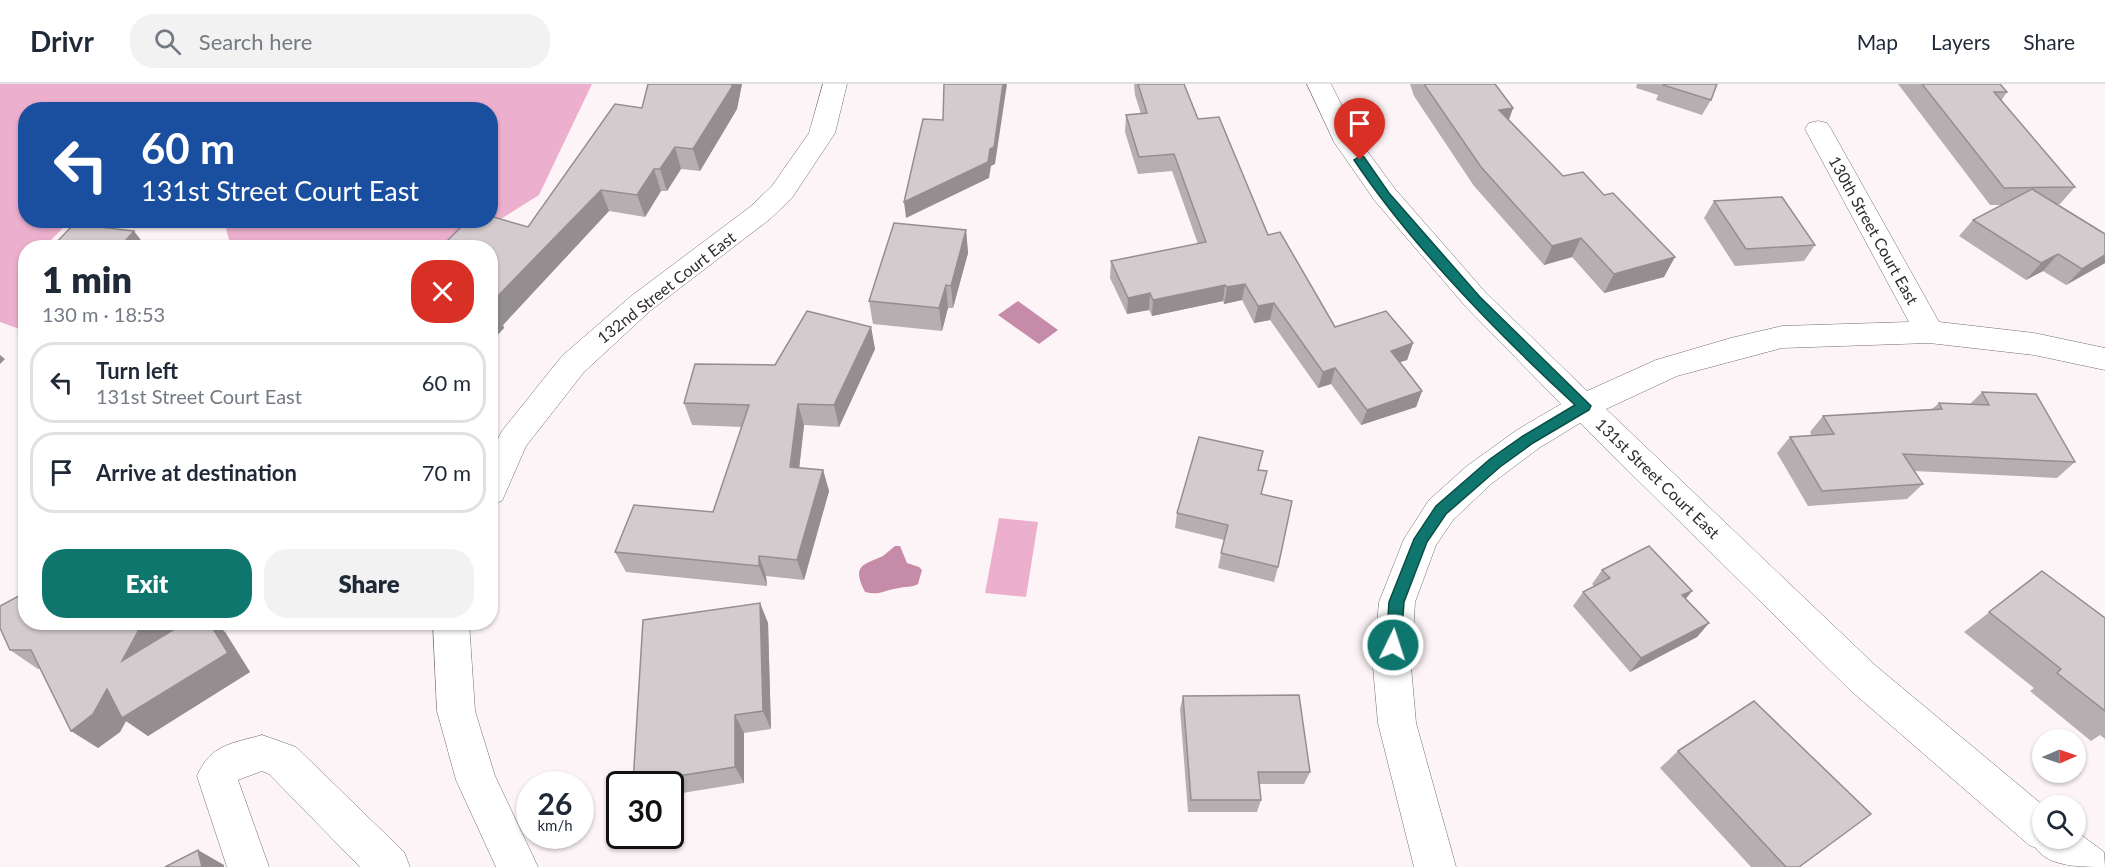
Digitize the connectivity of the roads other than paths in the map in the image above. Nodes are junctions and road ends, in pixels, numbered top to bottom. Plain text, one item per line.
1 (835, 84) edge
2 (1319, 84) edge
3 (1818, 129) dead end
4 (1929, 332) junction
5 (2105, 359) edge
6 (1584, 406) junction
7 (502, 439) edge
8 (498, 456) edge
9 (451, 630) edge
10 (2032, 822) edge
11 (2066, 849) edge
12 (248, 867) edge
13 (389, 867) edge
14 (517, 867) edge
15 (1435, 867) edge
16 (2089, 867) edge

1 - 7 street, 132nd Street Court East
2 - 6 street, 131st Street Court East
3 - 4 street, 130th Street Court East
4 - 5 street
4 - 6 street
6 - 10 street, 131st Street Court East
6 - 15 street
7 - 8 street, 132nd Street Court East
9 - 14 street
11 - 16 street
12 - 13 street

